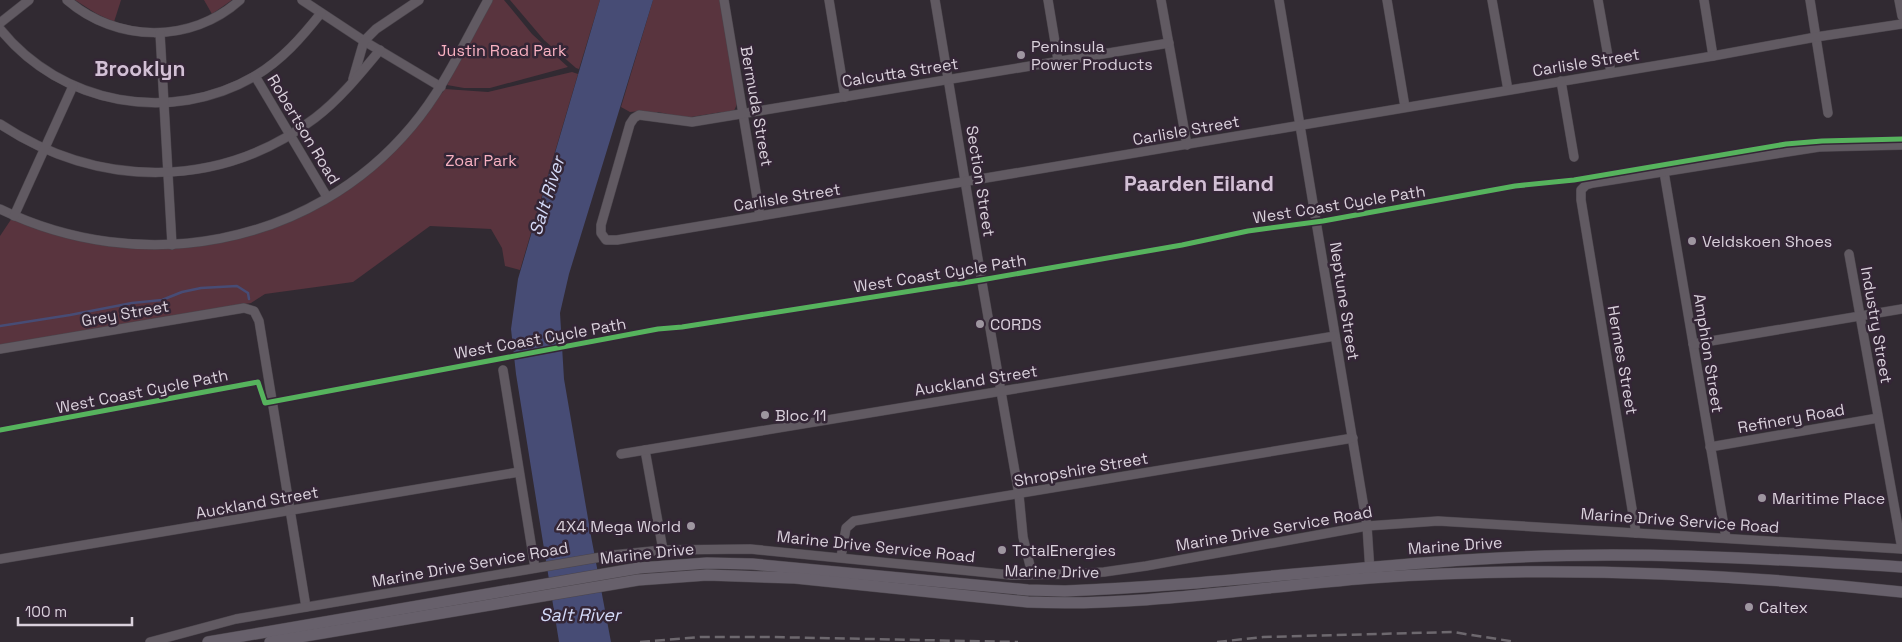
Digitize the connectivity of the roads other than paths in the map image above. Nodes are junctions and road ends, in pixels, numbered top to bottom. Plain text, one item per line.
1 (29, 0) edge
2 (67, 0) edge
3 (240, 0) edge
4 (419, 0) edge
5 (488, 0) edge
6 (724, 0) edge
7 (829, 0) edge
8 (935, 0) edge
9 (1048, 0) edge
10 (1161, 0) edge
11 (1279, 0) edge
12 (1387, 0) edge
13 (1492, 0) edge
14 (1598, 0) edge
15 (1704, 0) edge
16 (1810, 0) edge
17 (306, 1) edge
18 (321, 13) junction
19 (0, 23) edge
20 (1902, 24) edge
21 (0, 29) edge
22 (160, 33) junction
23 (1816, 37) junction
24 (364, 41) junction
25 (1169, 43) junction
26 (380, 50) junction
27 (1713, 56) junction
28 (1058, 60) junction
29 (1611, 73) junction
30 (255, 76) junction
31 (949, 80) junction
32 (352, 81) junction
33 (1561, 81) junction
34 (73, 86) junction
35 (441, 86) junction
36 (1508, 90) junction
37 (845, 96) junction
38 (165, 103) junction
39 (1405, 108) junction
40 (1828, 113) dead end
41 (744, 114) junction
42 (636, 116) joint
43 (0, 124) edge
44 (1300, 126) junction
45 (290, 135) junction
46 (1187, 145) junction
47 (1902, 145) edge
48 (44, 149) junction
49 (1574, 157) dead end
50 (1664, 172) junction
51 (168, 173) junction
52 (966, 182) junction
53 (327, 197) junction
54 (0, 209) edge
55 (14, 216) junction
56 (760, 216) junction
57 (172, 245) junction
58 (1849, 254) dead end
59 (1902, 309) edge
60 (1860, 316) junction
61 (1335, 336) junction
62 (1693, 344) junction
63 (0, 349) edge
64 (503, 370) dead end
65 (1001, 392) junction
66 (1878, 418) junction
67 (1352, 438) junction
68 (1710, 448) junction
69 (645, 450) junction
70 (621, 454) dead end
71 (519, 472) junction
72 (1019, 495) junction
73 (290, 512) junction
74 (1367, 526) junction
75 (1636, 533) junction
76 (1726, 538) junction
77 (1902, 549) edge
78 (663, 550) junction
79 (841, 557) junction
80 (0, 560) edge
81 (1371, 566) junction
82 (1902, 566) edge
83 (540, 567) junction
84 (1032, 574) junction
85 (1370, 578) junction
86 (546, 589) junction
87 (1902, 592) edge
88 (306, 607) junction
89 (150, 642) edge
90 (208, 642) edge
91 (270, 642) edge

1 - 19 street
2 - 22 street
3 - 22 street
4 - 24 street
5 - 35 street
6 - 41 street, Bermuda Street
7 - 37 street
8 - 31 street, Section Street
9 - 28 street
10 - 25 street
11 - 44 street, Neptune Street
12 - 39 street
13 - 36 street
14 - 29 street
15 - 27 street
16 - 23 street
17 - 18 street
18 - 24 street
18 - 30 street
20 - 23 street, Carlisle Street
21 - 34 street
22 - 38 street
23 - 27 street, Carlisle Street
23 - 40 street
24 - 26 street
24 - 32 street
25 - 28 street, Calcutta Street
25 - 46 street
26 - 32 street
26 - 35 street
27 - 29 street, Carlisle Street
28 - 31 street, Calcutta Street
29 - 33 street, Carlisle Street
30 - 38 street
30 - 45 street, Robertson Road
31 - 37 street, Calcutta Street
31 - 52 street, Section Street
32 - 45 street
33 - 36 street, Carlisle Street
33 - 49 street
34 - 38 street
34 - 48 street
35 - 53 street
36 - 39 street, Carlisle Street
37 - 41 street, Calcutta Street
38 - 51 street
39 - 44 street, Carlisle Street
41 - 42 street, Calcutta Street
41 - 56 street, Bermuda Street
42 - 56 street, Carlisle Street
43 - 48 street
44 - 46 street, Carlisle Street
44 - 61 street, Neptune Street
45 - 51 street
45 - 53 street, Robertson Road
46 - 52 street, Carlisle Street
47 - 50 street
48 - 51 street
48 - 55 street
50 - 62 street, Amphion Street
50 - 75 street, Hermes Street
51 - 57 street
52 - 56 street, Carlisle Street
52 - 65 street, Section Street
53 - 57 street
54 - 55 street
55 - 57 street
58 - 60 street, Industry Street
59 - 60 street
60 - 62 street
60 - 66 street, Industry Street
61 - 65 street, Auckland Street
61 - 67 street, Neptune Street
62 - 68 street, Amphion Street
63 - 73 street, Grey Street
64 - 71 street
65 - 69 street, Auckland Street
65 - 72 street, Section Street
66 - 68 street, Refinery Road
66 - 77 street, Industry Street
67 - 72 street, Shropshire Street
67 - 74 street, Neptune Street
68 - 76 street, Amphion Street
69 - 70 street, Auckland Street
69 - 78 street
71 - 73 street, Auckland Street
71 - 83 street
72 - 79 street, Shropshire Street
72 - 84 street, Section Street
73 - 80 street, Auckland Street
73 - 88 street
74 - 75 street, Marine Drive Service Road
74 - 81 street, Neptune Street
74 - 84 street, Marine Drive Service Road
75 - 76 street, Marine Drive Service Road
76 - 77 street, Marine Drive Service Road
78 - 79 street, Marine Drive Service Road
78 - 83 street, Marine Drive Service Road
79 - 84 street, Marine Drive Service Road
81 - 82 main road, Marine Drive
81 - 85 street, Neptune Street
81 - 86 main road, Marine Drive
83 - 88 street, Marine Drive Service Road
85 - 86 main road, Marine Drive
85 - 87 main road, Marine Drive
86 - 90 main road, Marine Drive
86 - 91 main road, Marine Drive
88 - 89 street, Marine Drive Service Road

